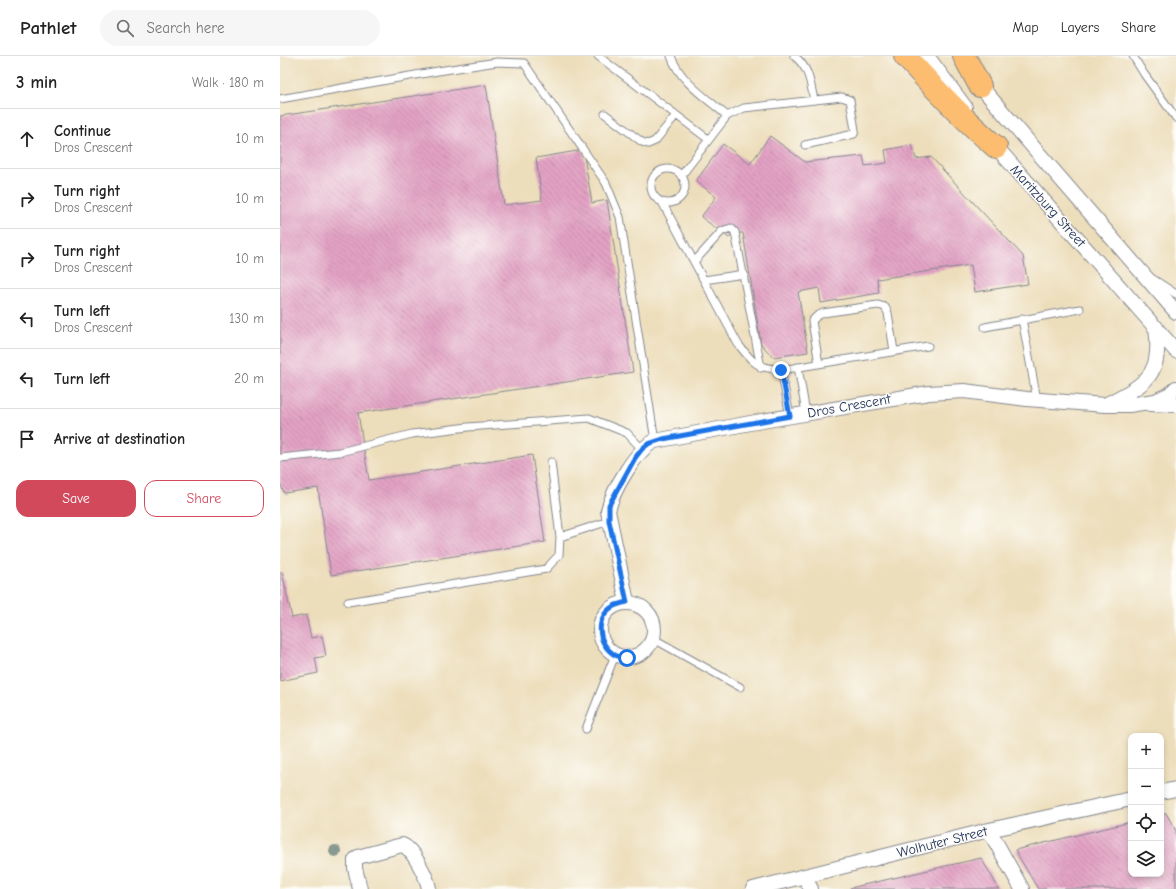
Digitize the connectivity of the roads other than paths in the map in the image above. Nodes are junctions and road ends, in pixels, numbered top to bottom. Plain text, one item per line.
1 (598, 56) edge
2 (671, 56) edge
3 (794, 56) edge
4 (905, 56) edge
5 (927, 56) edge
6 (957, 56) edge
7 (964, 56) edge
8 (1133, 56) edge
9 (980, 86) junction
10 (280, 99) edge
11 (814, 100) junction
12 (605, 114) dead end
13 (676, 115) junction
14 (727, 116) junction
15 (1176, 118) edge
16 (708, 139) junction
17 (805, 145) dead end
18 (996, 147) junction
19 (680, 176) junction
20 (662, 202) junction
21 (694, 262) junction
22 (1138, 269) junction
23 (744, 274) junction
24 (704, 280) junction
25 (1176, 294) edge
26 (1080, 309) dead end
27 (1176, 312) edge
28 (1022, 319) junction
29 (985, 327) dead end
30 (1156, 327) junction
31 (928, 346) dead end
32 (1176, 351) edge
33 (894, 352) junction
34 (819, 364) junction
35 (798, 367) junction
36 (761, 368) junction
37 (781, 370) junction
38 (1176, 388) edge
39 (1037, 400) junction
40 (1144, 403) junction
41 (1104, 405) junction
42 (1176, 405) edge
43 (806, 413) junction
44 (790, 416) junction
45 (655, 442) junction
46 (642, 449) junction
47 (280, 458) edge
48 (552, 462) dead end
49 (609, 521) junction
50 (560, 537) junction
51 (348, 602) dead end
52 (627, 602) junction
53 (654, 639) junction
54 (616, 655) junction
55 (740, 687) dead end
56 (586, 729) dead end
57 (1128, 800) edge
58 (989, 830) junction
59 (804, 876) junction
60 (360, 889) edge
61 (428, 889) edge
62 (753, 889) edge
63 (811, 889) edge
64 (1022, 889) edge

1 - 13 lane
2 - 14 lane
3 - 11 lane
4 - 18 highway
5 - 18 street, Maritzburg Street
6 - 9 street, Maritzburg Street
7 - 9 highway
8 - 15 lane
9 - 22 street, Maritzburg Street
10 - 45 lane
11 - 14 lane
11 - 17 lane
12 - 13 lane
13 - 16 lane
14 - 16 lane
16 - 19 lane
18 - 30 street, Maritzburg Street
19 - 20 lane
19 - 20 lane
20 - 21 lane
21 - 23 lane
21 - 24 lane
22 - 25 lane
22 - 27 street, Maritzburg Street
23 - 24 lane
23 - 36 lane
24 - 36 lane
26 - 28 lane
28 - 29 lane
28 - 39 lane
30 - 32 street, Maritzburg Street
30 - 41 street
31 - 33 lane
33 - 34 lane
33 - 34 lane
34 - 35 lane
35 - 37 lane
35 - 43 lane
36 - 37 lane
37 - 44 lane
38 - 40 street, Dros Crescent
39 - 41 street, Dros Crescent
39 - 43 street, Dros Crescent
40 - 41 street, Dros Crescent
40 - 42 street, Dros Crescent
43 - 44 street, Dros Crescent
44 - 45 street, Dros Crescent
45 - 46 street, Dros Crescent
46 - 47 lane
46 - 49 street, Dros Crescent
48 - 50 lane
49 - 50 lane
49 - 52 street, Dros Crescent
50 - 51 lane
52 - 53 street
52 - 54 street
53 - 54 street
53 - 55 lane
54 - 56 lane
57 - 58 street, Wolhuter Street
58 - 59 street, Wolhuter Street
58 - 64 street
59 - 62 street, Wolhuter Street
59 - 63 street
60 - 61 street

